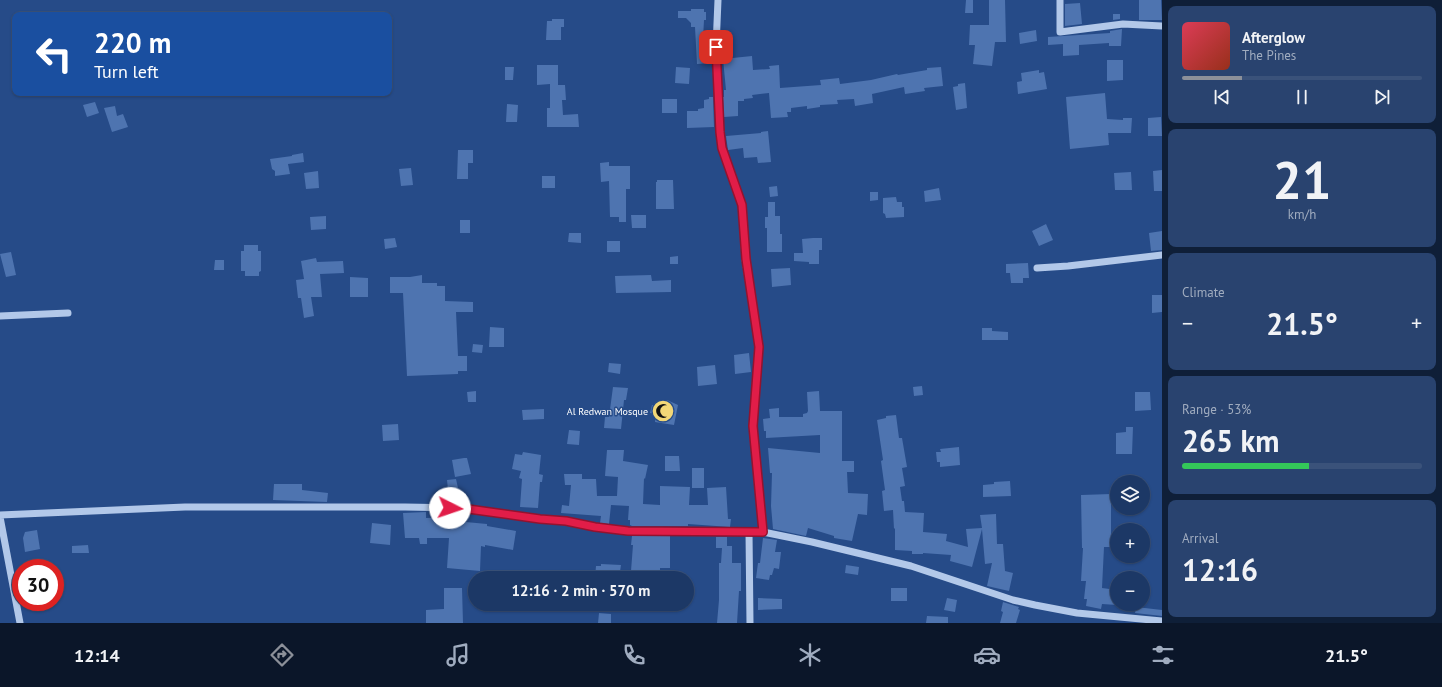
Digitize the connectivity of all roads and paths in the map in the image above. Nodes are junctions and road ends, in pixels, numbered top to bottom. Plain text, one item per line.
1 (718, 0) edge
2 (1060, 0) edge
3 (1162, 26) edge
4 (1162, 255) edge
5 (1037, 268) dead end
6 (68, 313) dead end
7 (0, 316) edge
8 (0, 516) edge
9 (749, 532) junction
10 (763, 532) junction
11 (1162, 621) edge
12 (20, 623) edge
13 (750, 623) edge

1 - 10 street
2 - 3 street
4 - 5 street
6 - 7 street
8 - 9 street
8 - 12 street
9 - 10 street
9 - 13 street
10 - 11 street

